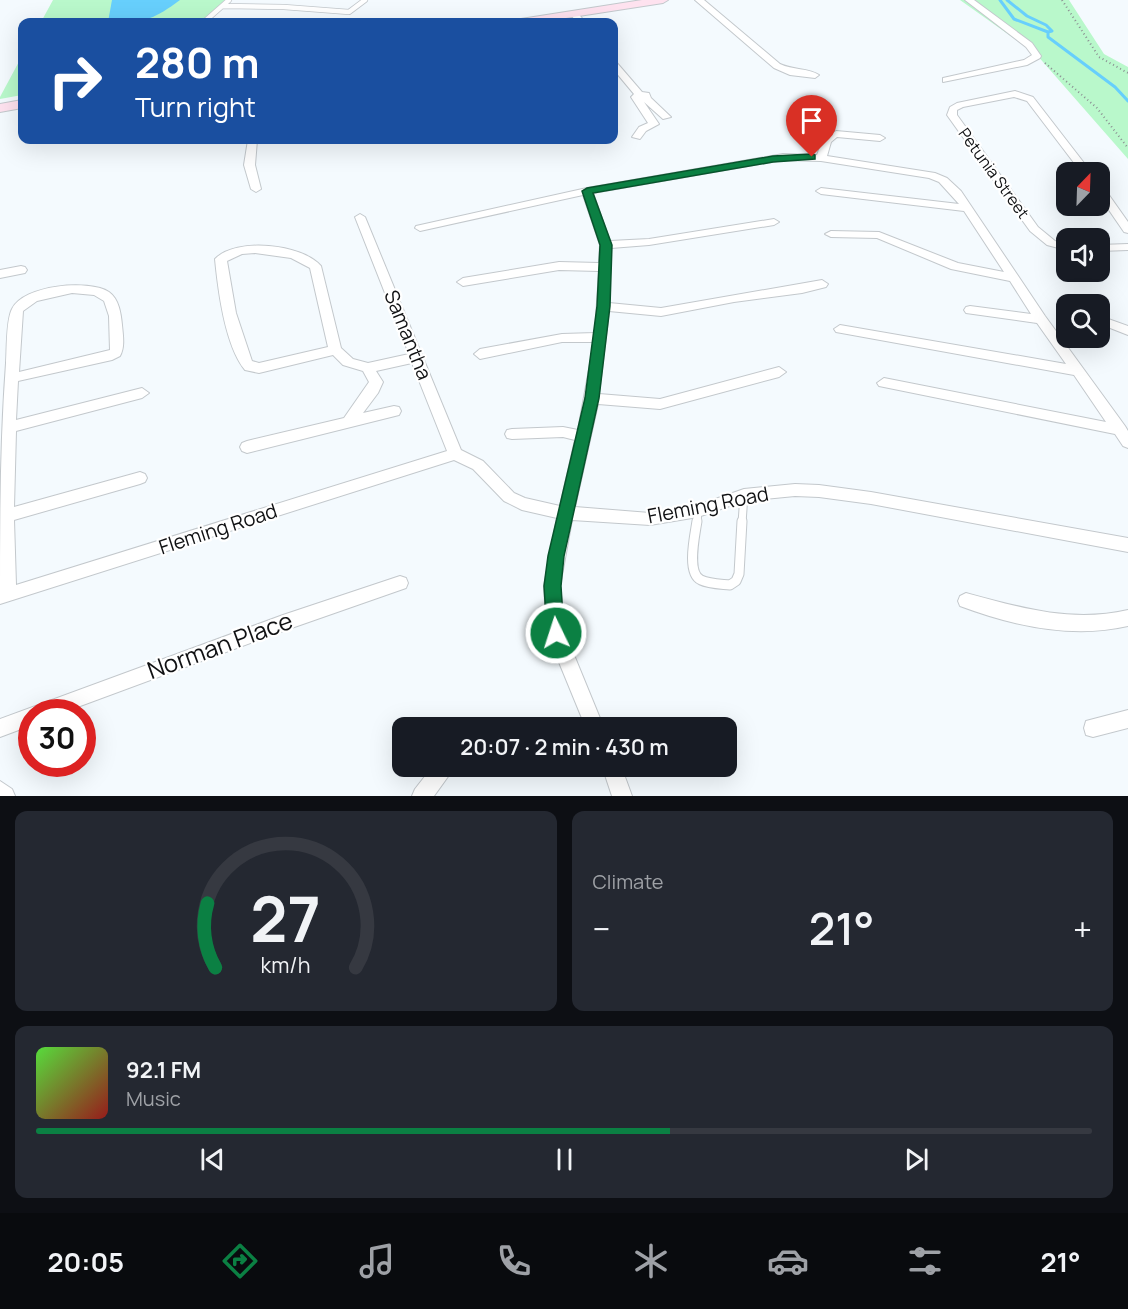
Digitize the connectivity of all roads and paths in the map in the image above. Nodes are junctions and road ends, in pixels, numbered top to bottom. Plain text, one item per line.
1 (229, 0) edge
2 (365, 0) edge
3 (663, 0) edge
4 (699, 0) edge
5 (706, 0) edge
6 (969, 0) edge
7 (1062, 0) edge
8 (224, 6) junction
9 (209, 18) edge
10 (577, 18) edge
11 (1037, 56) junction
12 (618, 70) edge
13 (797, 73) junction
14 (1128, 73) edge
15 (815, 75) dead end
16 (946, 80) dead end
17 (642, 98) junction
18 (18, 105) edge
19 (0, 108) edge
20 (666, 117) dead end
21 (636, 137) dead end
22 (880, 138) dead end
23 (251, 144) edge
24 (1128, 148) edge
25 (821, 158) junction
26 (1078, 162) edge
27 (256, 189) dead end
28 (587, 191) junction
29 (821, 191) dead end
30 (1110, 201) edge
31 (965, 208) junction
32 (360, 217) dead end
33 (1125, 218) edge
34 (774, 222) dead end
35 (420, 228) dead end
36 (1128, 230) edge
37 (831, 234) dead end
38 (1056, 244) edge
39 (606, 245) junction
40 (1128, 247) edge
41 (1110, 248) edge
42 (605, 267) junction
43 (21, 270) dead end
44 (0, 274) edge
45 (1014, 278) junction
46 (463, 282) dead end
47 (822, 284) dead end
48 (603, 306) junction
49 (970, 310) dead end
50 (1041, 319) junction
51 (1110, 324) edge
52 (840, 329) dead end
53 (1128, 331) edge
54 (601, 337) junction
55 (335, 350) junction
56 (480, 354) dead end
57 (417, 357) junction
58 (368, 368) junction
59 (1077, 371) junction
60 (779, 372) dead end
61 (11, 378) junction
62 (884, 383) dead end
63 (142, 393) dead end
64 (592, 398) junction
65 (394, 411) dead end
66 (348, 423) junction
67 (10, 426) junction
68 (1120, 430) junction
69 (512, 434) dead end
70 (584, 436) junction
71 (1128, 442) edge
72 (247, 447) dead end
73 (455, 454) junction
74 (140, 478) dead end
75 (744, 495) junction
76 (698, 510) junction
77 (565, 513) junction
78 (5, 516) junction
79 (1128, 545) edge
80 (400, 583) dead end
81 (4, 596) edge
82 (966, 601) dead end
83 (1128, 618) edge
84 (75, 699) edge
85 (590, 717) edge
86 (1128, 719) edge
87 (18, 721) edge
88 (0, 728) edge
89 (1093, 728) dead end
90 (436, 777) edge
91 (615, 777) edge
92 (0, 791) edge
93 (5, 796) edge
94 (422, 796) edge
95 (622, 796) edge

1 - 8 lane
2 - 8 lane
3 - 10 street
4 - 13 street
5 - 13 street
6 - 11 street
7 - 14 path
8 - 9 lane
11 - 16 street
11 - 24 path
12 - 17 street
13 - 15 street
17 - 20 street
17 - 21 street
18 - 19 street
22 - 25 street
23 - 27 street
25 - 28 street
25 - 31 street
26 - 38 street, Petunia Street
28 - 35 street
28 - 39 street
29 - 31 street
30 - 33 street
31 - 45 street
32 - 57 street, Samantha
33 - 36 street
34 - 39 street
37 - 45 street
39 - 42 street
40 - 41 street
42 - 46 street
42 - 48 street
43 - 44 street
45 - 50 street
47 - 48 street
48 - 54 street
49 - 50 street
50 - 59 street
51 - 53 street
52 - 59 street
54 - 56 street
54 - 64 street
55 - 55 street
55 - 58 street
57 - 58 street
57 - 73 street, Samantha
58 - 66 street
59 - 68 street
60 - 64 street
61 - 61 street
61 - 67 street
62 - 68 street
63 - 67 street
64 - 70 street
65 - 66 street
66 - 72 street
67 - 78 street
68 - 71 street
69 - 70 street
70 - 77 street
73 - 77 street, Fleming Road
73 - 81 street, Fleming Road
74 - 78 street
75 - 76 street, Fleming Road
75 - 76 lane
75 - 79 street, Fleming Road
76 - 77 street, Fleming Road
77 - 85 street
78 - 81 street
80 - 84 street, Norman Place
82 - 83 street
86 - 89 street
87 - 88 street
90 - 94 street
91 - 95 street
92 - 93 street

